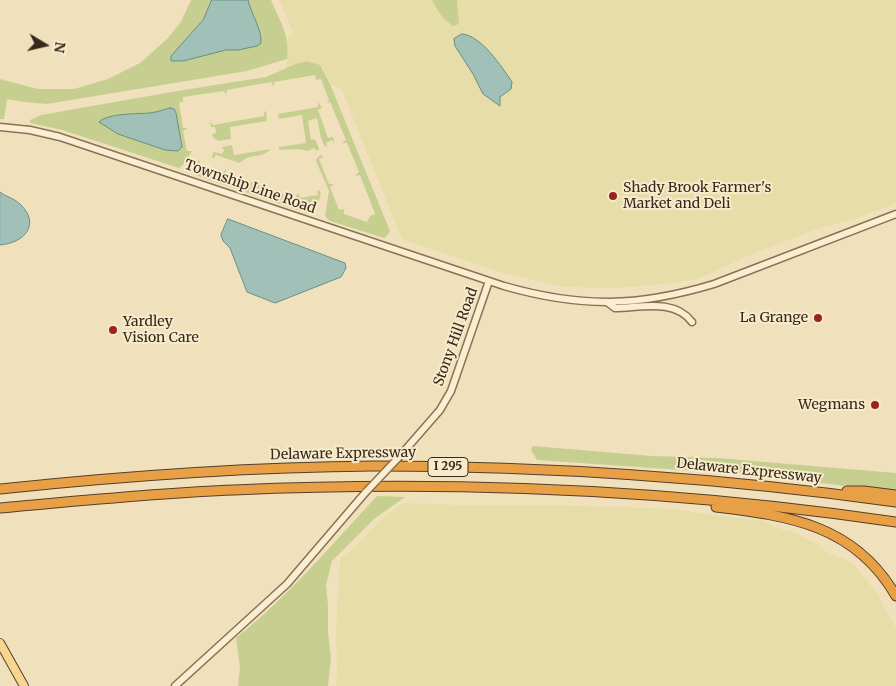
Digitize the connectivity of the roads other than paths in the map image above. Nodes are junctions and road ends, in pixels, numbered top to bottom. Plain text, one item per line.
1 (0, 127) edge
2 (896, 214) edge
3 (490, 281) junction
4 (607, 302) junction
5 (692, 322) dead end
6 (442, 486) junction
7 (0, 489) edge
8 (805, 490) junction
9 (896, 495) edge
10 (896, 502) edge
11 (0, 508) edge
12 (896, 522) edge
13 (896, 596) edge
14 (0, 644) edge
15 (24, 686) edge
16 (175, 686) edge

1 - 3 street, Township Line Road
2 - 4 street, Stony Hill Road
3 - 4 street, Stony Hill Road
3 - 16 street, Stony Hill Road, bridge
4 - 5 street
6 - 11 highway, I 295
6 - 12 highway, I 295
6 - 13 highway
7 - 8 highway, Delaware Expressway / I 295
8 - 9 highway
8 - 10 highway, Delaware Expressway / I 295
14 - 15 main road

